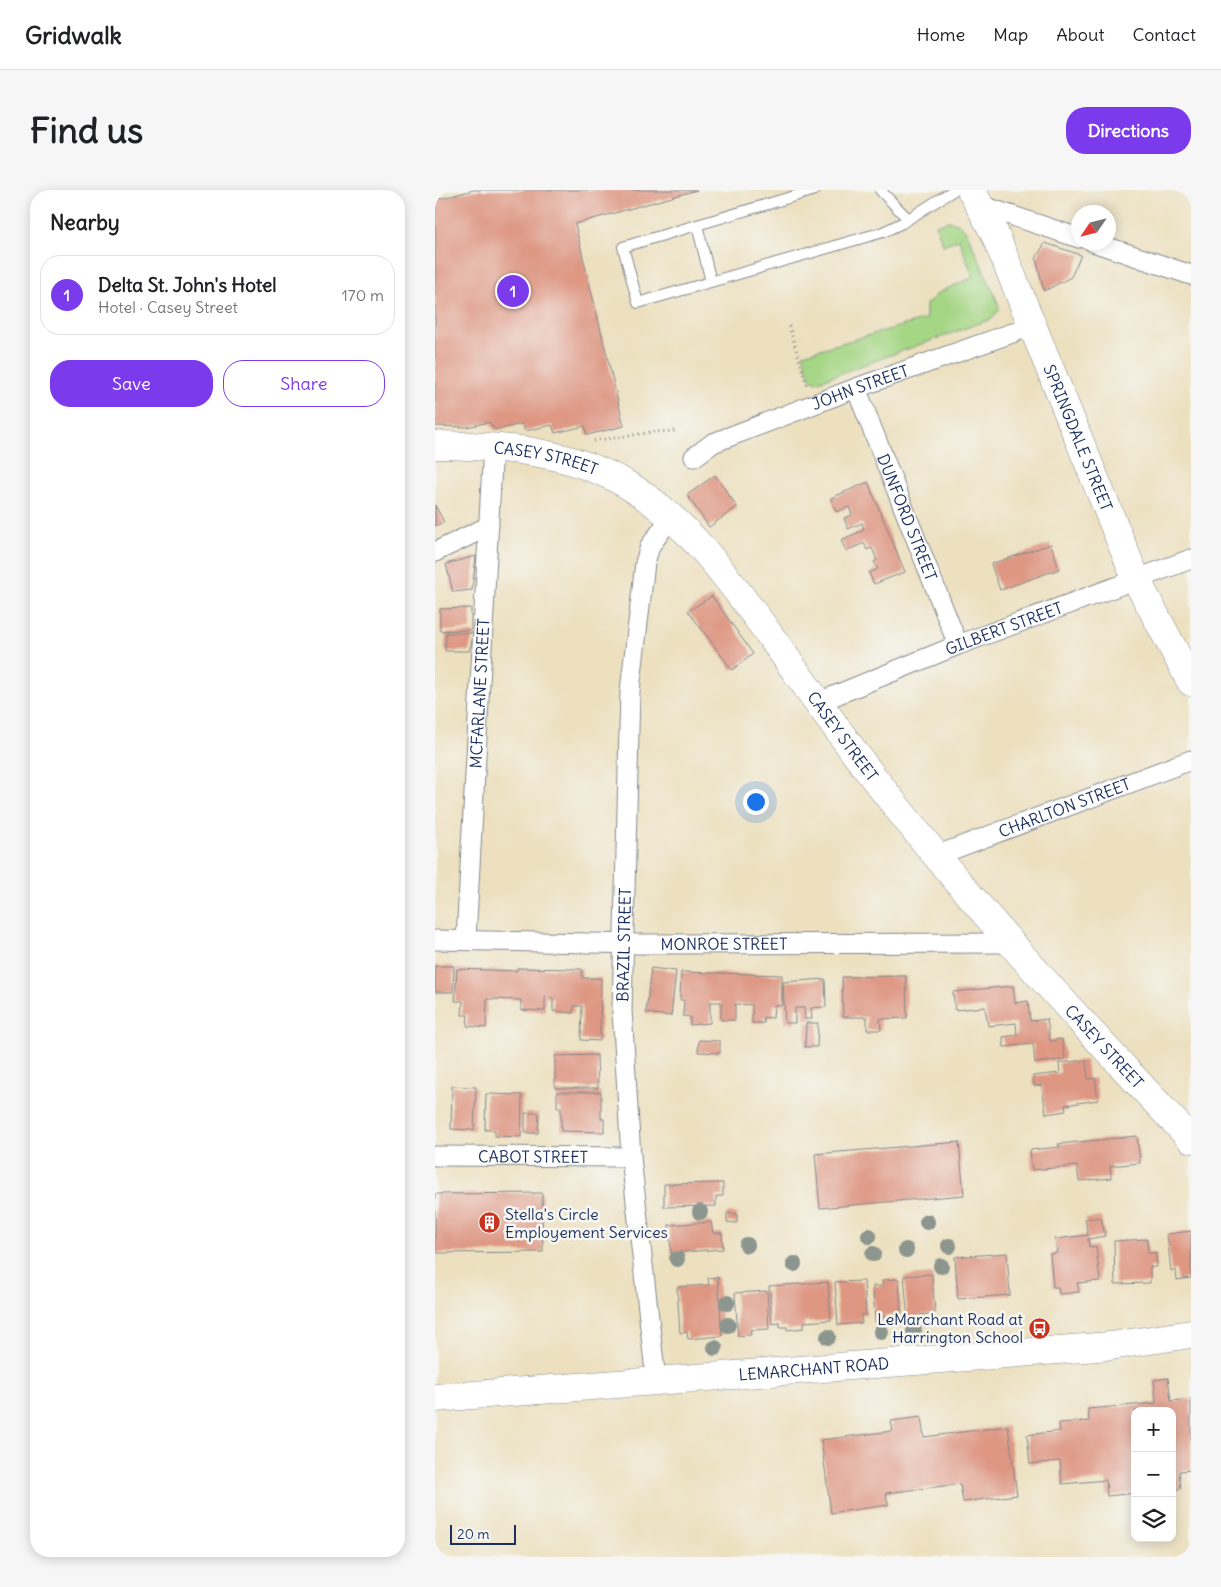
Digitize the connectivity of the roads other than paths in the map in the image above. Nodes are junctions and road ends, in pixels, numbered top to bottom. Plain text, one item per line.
1 (815, 190) edge
2 (880, 190) edge
3 (954, 190) edge
4 (976, 197) edge
5 (908, 219) junction
6 (697, 225) junction
7 (1071, 235) edge
8 (1116, 250) edge
9 (1191, 275) edge
10 (711, 282) junction
11 (1032, 326) junction
12 (856, 388) junction
13 (435, 446) edge
14 (493, 446) junction
15 (694, 457) dead end
16 (672, 516) junction
17 (489, 526) junction
18 (435, 552) edge
19 (1191, 559) edge
20 (1136, 579) junction
21 (959, 645) junction
22 (1191, 682) edge
23 (819, 702) junction
24 (1191, 760) edge
25 (938, 855) junction
26 (466, 939) junction
27 (435, 940) edge
28 (1011, 943) junction
29 (623, 944) junction
30 (1191, 1138) edge
31 (435, 1156) edge
32 (631, 1157) junction
33 (1191, 1334) edge
34 (656, 1381) junction
35 (435, 1398) edge

1 - 6 lane
2 - 5 lane
3 - 5 lane
4 - 7 street
4 - 11 street, SPRINGDALE STREET
5 - 10 lane
6 - 10 lane
6 - 10 lane
8 - 9 street
11 - 12 street, JOHN STREET
11 - 20 street, SPRINGDALE STREET
12 - 15 street, JOHN STREET
12 - 21 street, DUNFORD STREET
13 - 14 street, CASEY STREET
14 - 16 street, CASEY STREET
14 - 17 street, MCFARLANE STREET
16 - 23 street, CASEY STREET
16 - 29 street, BRAZIL STREET
17 - 18 street
17 - 26 street, MCFARLANE STREET
19 - 20 street, GILBERT STREET
20 - 21 street, GILBERT STREET
20 - 22 street, SPRINGDALE STREET
21 - 23 street, GILBERT STREET
23 - 25 street, CASEY STREET
24 - 25 street, CHARLTON STREET
25 - 28 street, CASEY STREET
26 - 27 street, MONROE STREET
26 - 29 street, MONROE STREET
28 - 29 street, MONROE STREET
28 - 30 street, CASEY STREET
29 - 32 street, BRAZIL STREET
31 - 32 street, CABOT STREET
32 - 34 street, BRAZIL STREET
33 - 34 street, LEMARCHANT ROAD
34 - 35 street, LEMARCHANT ROAD

